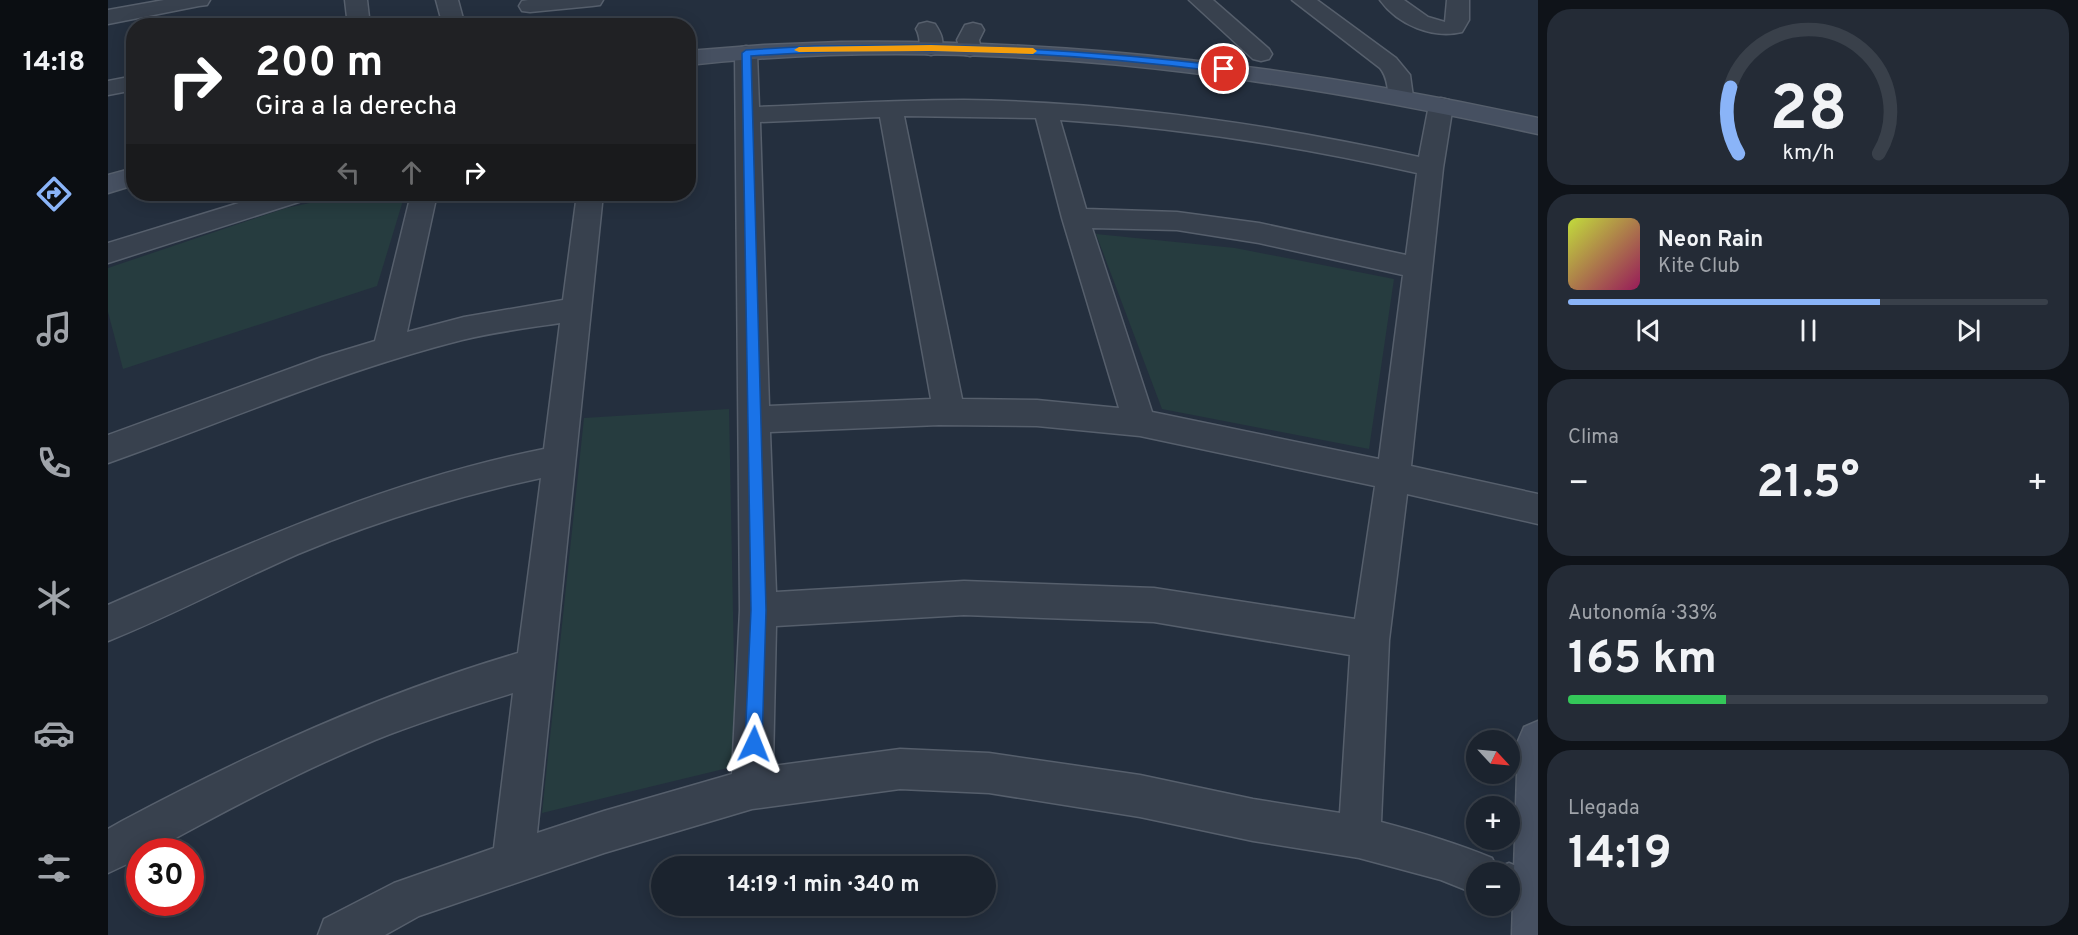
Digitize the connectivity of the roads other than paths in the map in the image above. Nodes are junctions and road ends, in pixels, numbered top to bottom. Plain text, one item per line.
1 (199, 0) edge
2 (356, 0) edge
3 (447, 0) edge
4 (592, 0) edge
5 (1200, 0) edge
6 (1303, 0) edge
7 (1391, 0) edge
8 (1458, 0) edge
9 (532, 10) edge
10 (108, 17) edge
11 (358, 18) edge
12 (452, 18) edge
13 (696, 37) edge
14 (929, 38) junction
15 (972, 40) junction
16 (746, 53) junction
17 (1262, 54) junction
18 (696, 57) edge
19 (126, 85) edge
20 (1400, 86) junction
21 (108, 88) edge
22 (1441, 105) junction
23 (1538, 105) edge
24 (891, 109) junction
25 (1046, 112) junction
26 (748, 115) junction
27 (1538, 126) edge
28 (126, 154) edge
29 (108, 160) edge
30 (1430, 168) junction
31 (126, 178) edge
32 (108, 184) edge
33 (274, 201) edge
34 (422, 201) edge
35 (589, 201) edge
36 (1075, 218) junction
37 (108, 253) edge
38 (1418, 268) junction
39 (576, 309) junction
40 (388, 349) junction
41 (949, 412) junction
42 (754, 420) junction
43 (1140, 423) junction
44 (108, 449) edge
45 (560, 460) junction
46 (1393, 477) junction
47 (1538, 509) edge
48 (758, 610) junction
49 (108, 623) edge
50 (1370, 640) junction
51 (536, 667) junction
52 (1538, 741) edge
53 (752, 789) junction
54 (1359, 837) junction
55 (108, 852) edge
56 (513, 862) junction
57 (1466, 869) edge
58 (1529, 903) edge
59 (340, 935) edge

1 - 10 street
2 - 11 street
3 - 12 street
4 - 9 street
5 - 17 street
6 - 20 street
7 - 8 street
13 - 14 street
14 - 15 street
14 - 16 street
15 - 17 street
15 - 20 street
16 - 18 street
16 - 26 street
17 - 20 street
19 - 21 street
20 - 22 street
20 - 23 street
22 - 27 street
22 - 30 street
24 - 25 street
24 - 26 street
24 - 41 street
25 - 30 street
25 - 36 street
26 - 42 street
28 - 29 street
30 - 38 street
31 - 32 street
33 - 37 street
34 - 40 street
35 - 39 street
36 - 38 street
36 - 43 street
38 - 46 street
39 - 40 street
39 - 45 street
40 - 44 street
41 - 42 street
41 - 43 street
42 - 48 street
43 - 46 street
45 - 49 street
45 - 51 street
46 - 47 street
46 - 50 street
48 - 50 street
48 - 53 street
50 - 54 street
51 - 55 street
51 - 56 street
52 - 58 street
53 - 54 street
53 - 56 street
54 - 57 street
56 - 59 street

